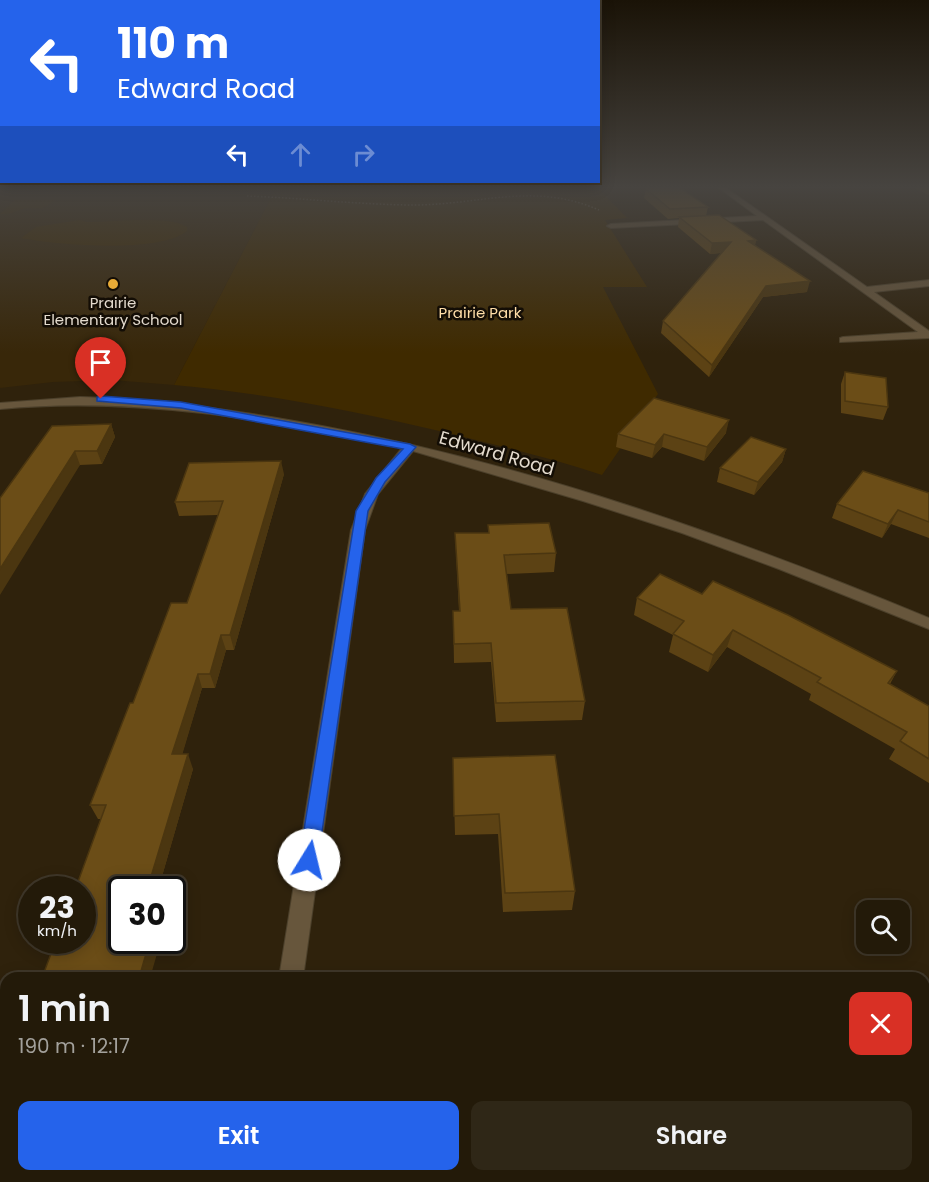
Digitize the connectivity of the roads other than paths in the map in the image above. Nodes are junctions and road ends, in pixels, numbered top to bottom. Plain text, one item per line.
1 (799, 243) edge
2 (929, 284) edge
3 (865, 290) junction
4 (928, 334) edge
5 (843, 340) dead end
6 (0, 406) edge
7 (410, 447) junction
8 (929, 624) edge
9 (292, 972) edge

1 - 3 street
2 - 3 street
3 - 4 street
4 - 5 street
6 - 7 street, Edward Road
7 - 8 street, Edward Road
7 - 9 street

